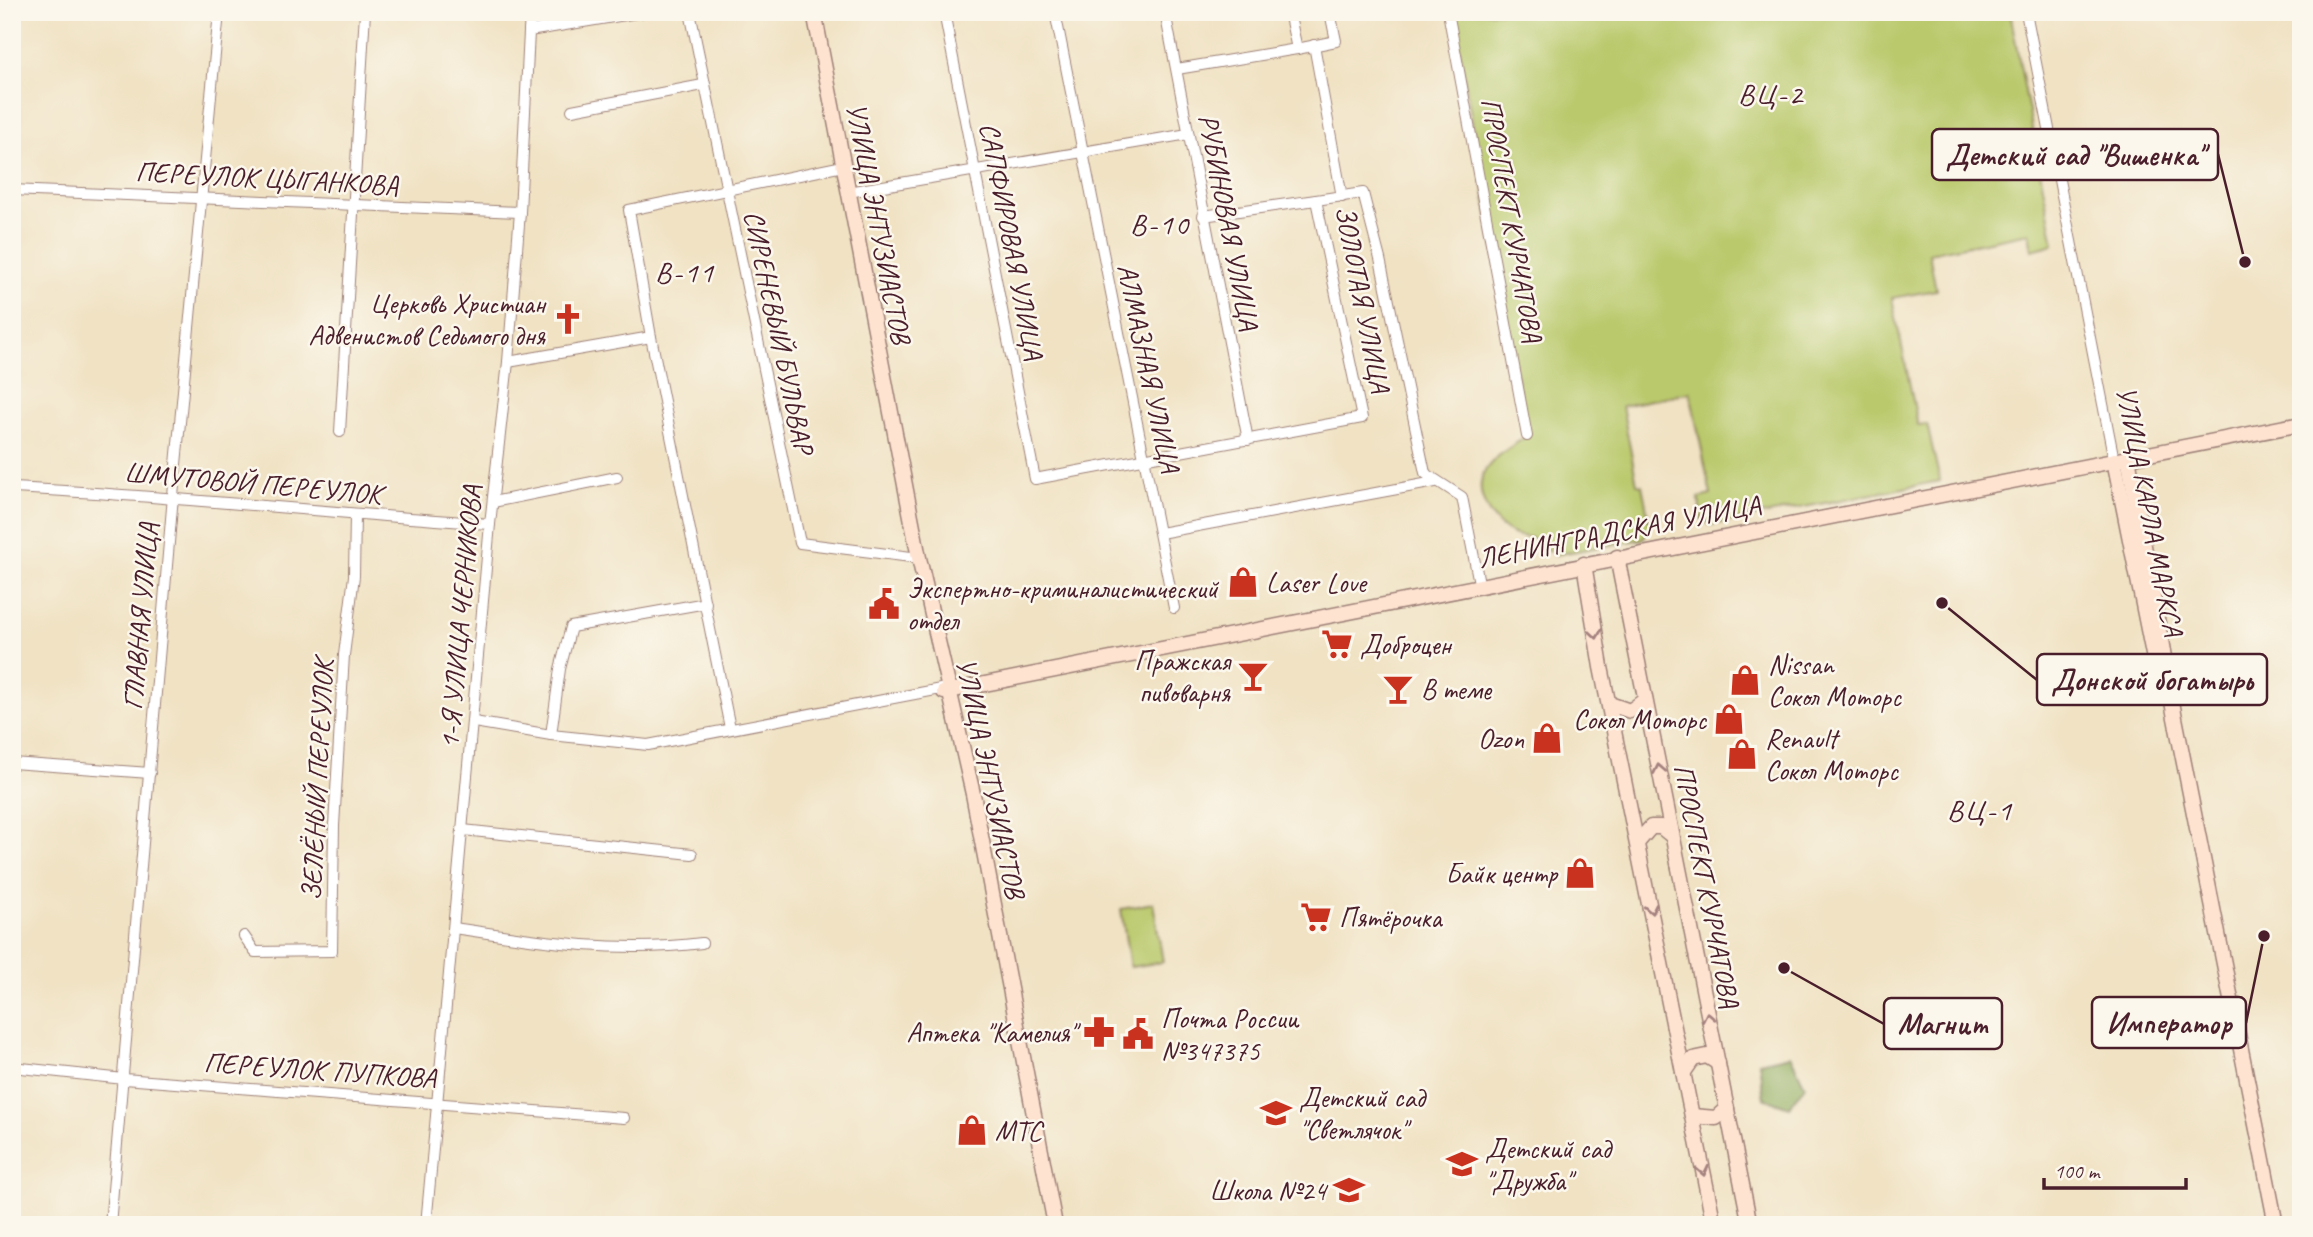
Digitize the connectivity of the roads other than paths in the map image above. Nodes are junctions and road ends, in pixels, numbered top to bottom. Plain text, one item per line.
1 (219, 12) edge
2 (365, 12) edge
3 (530, 12) edge
4 (643, 12) edge
5 (690, 12) edge
6 (814, 12) edge
7 (944, 12) edge
8 (1055, 12) edge
9 (1165, 12) edge
10 (1289, 12) edge
11 (1330, 12) edge
12 (1448, 12) edge
13 (2026, 12) edge
14 (529, 30) junction
15 (1314, 46) junction
16 (1297, 49) junction
17 (1177, 69) junction
18 (703, 85) junction
19 (572, 110) dead end
20 (1188, 134) junction
21 (1081, 152) junction
22 (843, 166) junction
23 (975, 169) junction
24 (12, 190) edge
25 (726, 191) junction
26 (848, 192) junction
27 (202, 197) junction
28 (1342, 197) junction
29 (1317, 200) junction
30 (354, 206) junction
31 (520, 212) junction
32 (1203, 216) junction
33 (652, 337) junction
34 (508, 362) junction
35 (2301, 424) edge
36 (340, 432) dead end
37 (1527, 436) dead end
38 (1248, 440) junction
39 (1145, 458) junction
40 (2121, 459) junction
41 (617, 477) dead end
42 (1435, 482) junction
43 (12, 488) edge
44 (173, 496) junction
45 (493, 502) junction
46 (355, 515) junction
47 (490, 524) junction
48 (1160, 533) junction
49 (919, 558) junction
50 (1617, 558) junction
51 (1584, 565) junction
52 (1479, 583) junction
53 (706, 603) junction
54 (1174, 608) dead end
55 (945, 690) junction
56 (1645, 700) junction
57 (1610, 704) junction
58 (474, 722) junction
59 (730, 728) junction
60 (551, 735) junction
61 (12, 763) edge
62 (150, 773) junction
63 (463, 830) junction
64 (1672, 836) junction
65 (1638, 842) junction
66 (692, 854) dead end
67 (454, 928) junction
68 (244, 936) dead end
69 (702, 943) dead end
70 (1718, 1063) junction
71 (12, 1067) edge
72 (1684, 1072) junction
73 (124, 1079) junction
74 (436, 1101) junction
75 (1727, 1108) junction
76 (1692, 1116) junction
77 (624, 1118) dead end
78 (110, 1225) edge
79 (426, 1225) edge
80 (1048, 1225) edge
81 (1055, 1225) edge
82 (1714, 1225) edge
83 (1750, 1225) edge
84 (2267, 1225) edge
85 (2276, 1225) edge

1 - 27 street, ГЛАВНАЯ УЛИЦА
2 - 30 street
3 - 14 street, 1-Я УЛИЦА ЧЕРНИКОВА
4 - 14 street
5 - 18 street, СИРЕНЕВЫЙ БУЛЬВАР
6 - 22 street, УЛИЦА ЭНТУЗИАСТОВ
7 - 23 street, САПФИРОВАЯ УЛИЦА
8 - 21 street, АЛМАЗНАЯ УЛИЦА
9 - 17 street, РУБИНОВАЯ УЛИЦА
10 - 16 street
11 - 15 street
12 - 37 street, ПРОСПЕКТ КУРЧАТОВА
13 - 40 street, УЛИЦА КАРЛА МАРКСА
14 - 31 street, 1-Я УЛИЦА ЧЕРНИКОВА
15 - 16 street
15 - 28 street
16 - 17 street
17 - 20 street, РУБИНОВАЯ УЛИЦА
18 - 19 street
18 - 25 street, СИРЕНЕВЫЙ БУЛЬВАР
20 - 21 street
20 - 32 street, РУБИНОВАЯ УЛИЦА
21 - 23 street
21 - 39 street, АЛМАЗНАЯ УЛИЦА
22 - 25 street
22 - 26 street, УЛИЦА ЭНТУЗИАСТОВ
23 - 26 street
23 - 39 street, САПФИРОВАЯ УЛИЦА
24 - 27 street, ПЕРЕУЛОК ЦЫГАНКОВА
25 - 33 street
25 - 49 street, СИРЕНЕВЫЙ БУЛЬВАР
26 - 49 street, УЛИЦА ЭНТУЗИАСТОВ
27 - 30 street, ПЕРЕУЛОК ЦЫГАНКОВА
27 - 44 street, ГЛАВНАЯ УЛИЦА
28 - 29 street, ЗОЛОТАЯ УЛИЦА
28 - 42 street, ЗОЛОТАЯ УЛИЦА
29 - 32 street
29 - 38 street, ЗОЛОТАЯ УЛИЦА
30 - 31 street, ПЕРЕУЛОК ЦЫГАНКОВА
30 - 36 street
31 - 34 street, 1-Я УЛИЦА ЧЕРНИКОВА
32 - 38 street, РУБИНОВАЯ УЛИЦА
33 - 34 street
33 - 53 street
34 - 45 street, 1-Я УЛИЦА ЧЕРНИКОВА
35 - 40 street, ЛЕНИНГРАДСКАЯ УЛИЦА
38 - 39 street
39 - 48 street, АЛМАЗНАЯ УЛИЦА
40 - 50 street, ЛЕНИНГРАДСКАЯ УЛИЦА
40 - 84 street, УЛИЦА КАРЛА МАРКСА
40 - 85 street, УЛИЦА КАРЛА МАРКСА
41 - 45 street
42 - 48 street
42 - 52 street
43 - 44 street, ШМУТОВОЙ ПЕРЕУЛОК
44 - 46 street, ШМУТОВОЙ ПЕРЕУЛОК
44 - 62 street, ГЛАВНАЯ УЛИЦА
45 - 47 street, 1-Я УЛИЦА ЧЕРНИКОВА
46 - 47 street, ШМУТОВОЙ ПЕРЕУЛОК
46 - 68 street, ЗЕЛЁНЫЙ ПЕРЕУЛОК
47 - 58 street, 1-Я УЛИЦА ЧЕРНИКОВА
48 - 54 street, АЛМАЗНАЯ УЛИЦА
49 - 55 street, УЛИЦА ЭНТУЗИАСТОВ
50 - 51 street, ЛЕНИНГРАДСКАЯ УЛИЦА
50 - 56 street, ПРОСПЕКТ КУРЧАТОВА
51 - 52 street, ЛЕНИНГРАДСКАЯ УЛИЦА
51 - 55 street
51 -> 57 street, ПРОСПЕКТ КУРЧАТОВА
52 - 55 street, ЛЕНИНГРАДСКАЯ УЛИЦА
53 - 59 street
53 - 60 street
55 - 59 street, ЛЕНИНГРАДСКАЯ УЛИЦА
55 - 80 street
55 - 81 street, УЛИЦА ЭНТУЗИАСТОВ
56 - 57 street
64 -> 56 street, ПРОСПЕКТ КУРЧАТОВА
57 - 65 street, ПРОСПЕКТ КУРЧАТОВА
58 - 60 street, ЛЕНИНГРАДСКАЯ УЛИЦА
58 - 63 street, 1-Я УЛИЦА ЧЕРНИКОВА
59 - 60 street, ЛЕНИНГРАДСКАЯ УЛИЦА
61 - 62 street
62 - 73 street, ГЛАВНАЯ УЛИЦА
63 - 66 street
63 - 67 street, 1-Я УЛИЦА ЧЕРНИКОВА
64 - 65 street
70 -> 64 street, ПРОСПЕКТ КУРЧАТОВА
65 -> 72 street, ПРОСПЕКТ КУРЧАТОВА
67 - 69 street
67 - 74 street, 1-Я УЛИЦА ЧЕРНИКОВА
70 - 72 street
70 - 75 street, ПРОСПЕКТ КУРЧАТОВА
71 - 73 street, ПЕРЕУЛОК ПУПКОВА
72 - 76 street, ПРОСПЕКТ КУРЧАТОВА
73 - 74 street, ПЕРЕУЛОК ПУПКОВА
73 - 78 street, ГЛАВНАЯ УЛИЦА
74 - 77 street, ПЕРЕУЛОК ПУПКОВА
74 - 79 street, 1-Я УЛИЦА ЧЕРНИКОВА
75 - 76 street
75 - 83 street, ПРОСПЕКТ КУРЧАТОВА
76 -> 82 street, ПРОСПЕКТ КУРЧАТОВА

